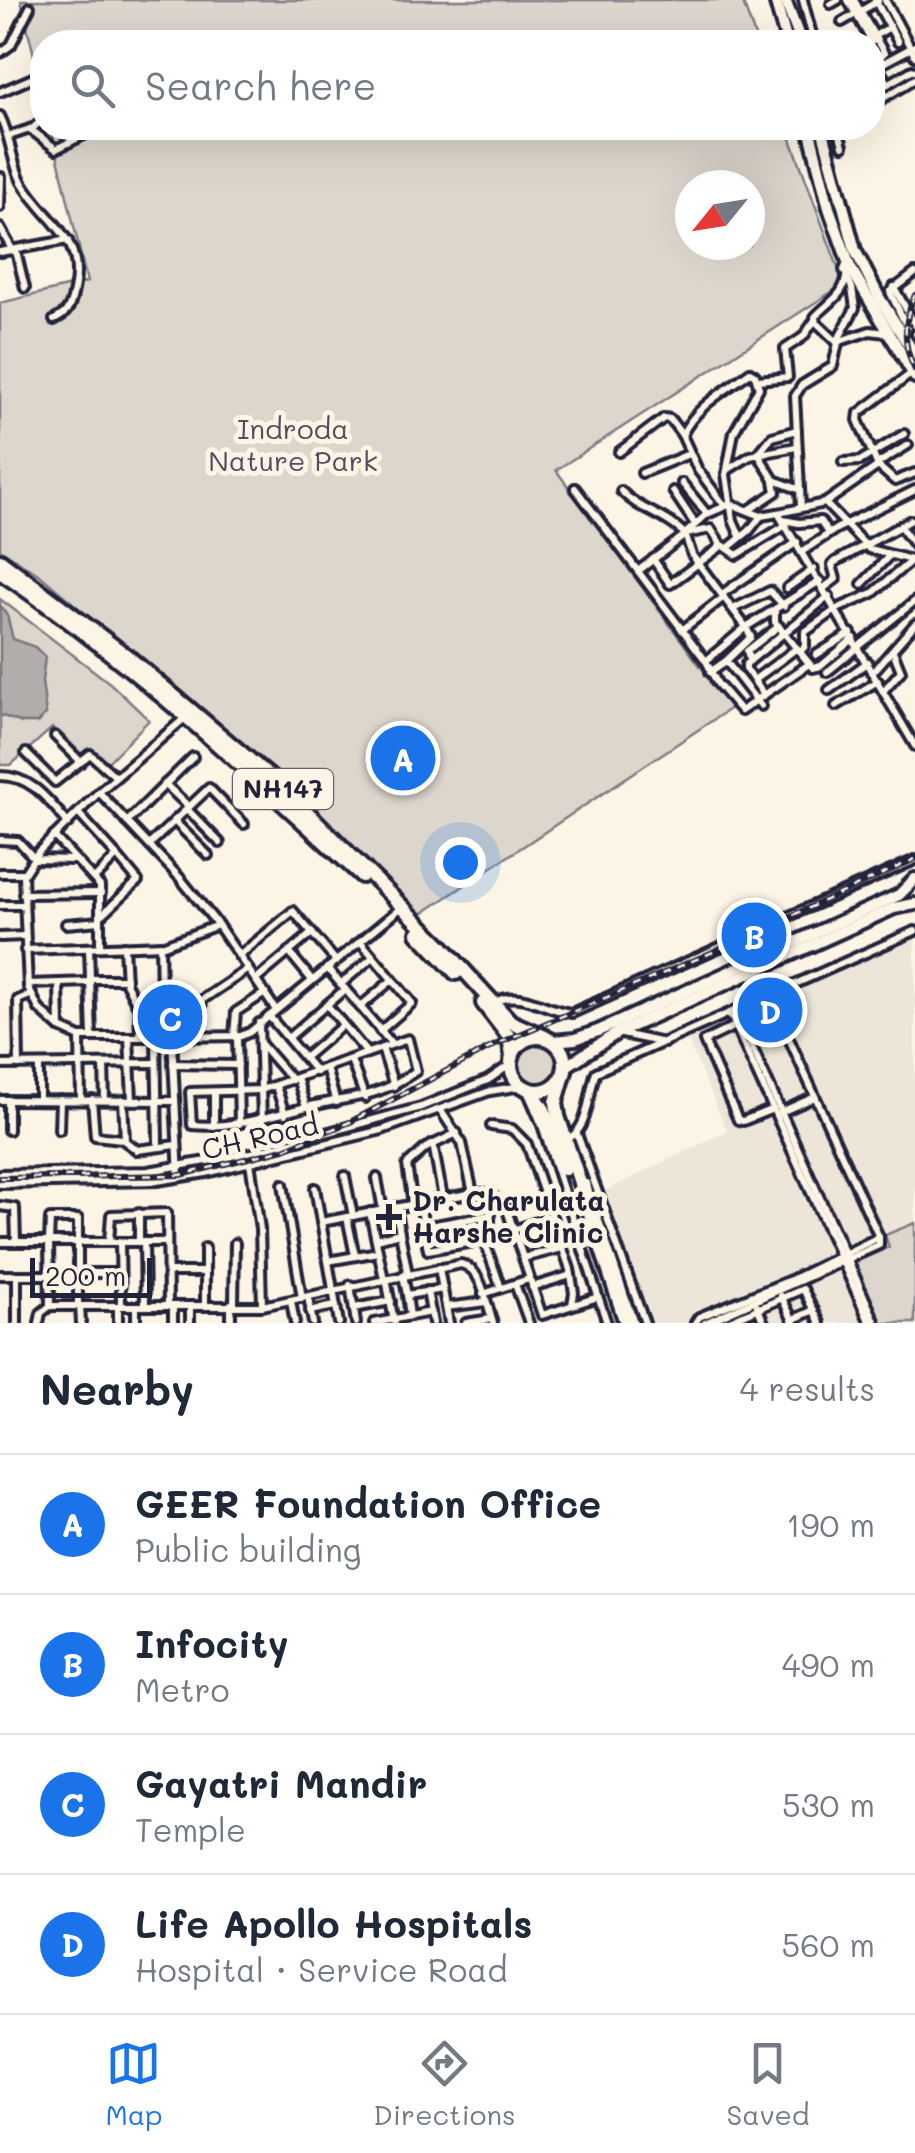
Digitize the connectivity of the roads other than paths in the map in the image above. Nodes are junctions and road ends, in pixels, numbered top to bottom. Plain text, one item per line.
1 (775, 0) edge
2 (785, 0) edge
3 (803, 0) edge
4 (851, 0) edge
5 (878, 0) edge
6 (30, 6) dead end
7 (858, 12) junction
8 (842, 22) dead end
9 (890, 28) junction
10 (784, 30) edge
11 (796, 30) edge
12 (811, 30) edge
13 (866, 30) edge
14 (885, 31) edge
15 (898, 42) dead end
16 (914, 50) edge
17 (0, 53) edge
18 (885, 58) edge
19 (915, 72) edge
20 (900, 77) junction
21 (30, 79) edge
22 (915, 79) edge
23 (885, 81) edge
24 (887, 84) junction
25 (905, 85) junction
26 (0, 92) edge
27 (891, 93) junction
28 (885, 94) edge
29 (0, 116) edge
30 (30, 129) edge
31 (9, 136) junction
32 (45, 140) edge
33 (73, 140) edge
34 (812, 140) edge
35 (825, 140) edge
36 (842, 140) edge
37 (844, 146) dead end
38 (16, 169) junction
39 (0, 177) edge
40 (0, 207) edge
41 (0, 228) edge
42 (68, 240) junction
43 (14, 250) junction
44 (0, 252) edge
45 (848, 262) junction
46 (915, 273) edge
47 (846, 276) junction
48 (894, 286) junction
49 (25, 288) dead end
50 (54, 320) dead end
51 (815, 320) junction
52 (915, 325) edge
53 (886, 333) junction
54 (905, 339) junction
55 (838, 342) junction
56 (915, 355) edge
57 (914, 375) edge
58 (758, 380) junction
59 (797, 430) junction
60 (904, 434) dead end
61 (682, 436) junction
62 (908, 445) dead end
63 (796, 447) junction
64 (619, 452) dead end
65 (689, 454) junction
66 (758, 454) junction
67 (873, 454) junction
68 (843, 462) dead end
69 (857, 462) junction
70 (877, 465) junction
71 (728, 469) junction
72 (642, 473) dead end
73 (915, 473) edge
74 (864, 474) junction
75 (774, 480) junction
76 (726, 481) junction
77 (682, 484) dead end
78 (575, 488) dead end
79 (714, 490) junction
80 (798, 490) junction
81 (915, 490) edge
82 (620, 491) dead end
83 (674, 491) dead end
84 (825, 503) junction
85 (728, 505) junction
86 (802, 507) junction
87 (749, 510) junction
88 (707, 514) junction
89 (761, 516) junction
90 (782, 519) junction
91 (911, 520) dead end
92 (695, 524) junction
93 (845, 524) junction
94 (900, 526) junction
95 (828, 532) junction
96 (685, 534) junction
97 (740, 536) junction
98 (797, 542) junction
99 (862, 544) junction
100 (724, 546) junction
101 (915, 546) edge
102 (802, 550) junction
103 (890, 555) junction
104 (653, 559) junction
105 (0, 560) edge
106 (913, 560) edge
107 (698, 563) junction
108 (881, 564) junction
109 (814, 570) junction
110 (638, 571) junction
111 (0, 572) edge
112 (894, 577) junction
113 (862, 584) dead end
114 (822, 585) junction
115 (787, 588) dead end
116 (723, 596) junction
117 (830, 596) junction
118 (915, 601) edge
119 (784, 606) junction
120 (837, 609) junction
121 (733, 610) junction
122 (775, 612) junction
123 (915, 624) edge
124 (779, 626) junction
125 (746, 627) junction
126 (682, 630) junction
127 (786, 634) junction
128 (852, 635) junction
129 (859, 647) junction
130 (798, 650) junction
131 (892, 650) junction
132 (816, 656) dead end
133 (706, 661) junction
134 (726, 661) junction
135 (750, 661) junction
136 (868, 662) junction
137 (809, 664) junction
138 (710, 672) junction
139 (827, 672) dead end
140 (874, 672) junction
141 (754, 680) junction
142 (878, 680) junction
143 (829, 690) dead end
144 (884, 690) junction
145 (764, 695) junction
146 (759, 704) junction
147 (836, 706) dead end
148 (186, 717) junction
149 (55, 736) dead end
150 (915, 746) edge
151 (26, 753) dead end
152 (193, 756) dead end
153 (81, 762) junction
154 (0, 776) edge
155 (116, 777) junction
156 (165, 784) junction
157 (99, 792) junction
158 (188, 808) junction
159 (78, 813) junction
160 (174, 821) junction
161 (68, 822) junction
162 (127, 822) junction
163 (244, 824) dead end
164 (54, 836) junction
165 (0, 840) edge
166 (220, 843) dead end
167 (150, 846) junction
168 (208, 855) dead end
169 (117, 856) junction
170 (32, 858) junction
171 (77, 860) junction
172 (915, 860) edge
173 (0, 873) edge
174 (24, 873) junction
175 (94, 878) junction
176 (915, 879) edge
177 (915, 888) edge
178 (100, 890) junction
179 (23, 894) junction
180 (899, 895) junction
181 (116, 900) junction
182 (915, 902) edge
183 (0, 905) edge
184 (24, 905) junction
185 (398, 911) junction
186 (100, 920) junction
187 (66, 924) dead end
188 (218, 925) junction
189 (915, 932) edge
190 (312, 933) junction
191 (24, 936) junction
192 (0, 938) edge
193 (360, 941) junction
194 (160, 945) junction
195 (124, 946) junction
196 (100, 947) junction
197 (89, 948) junction
198 (25, 950) junction
199 (290, 952) junction
200 (240, 956) junction
201 (373, 957) junction
202 (336, 961) junction
203 (248, 968) junction
204 (328, 968) junction
205 (126, 979) junction
206 (90, 980) junction
207 (256, 980) junction
208 (312, 980) junction
209 (392, 980) junction
210 (60, 983) junction
211 (28, 984) junction
212 (343, 986) junction
213 (264, 993) junction
214 (31, 995) junction
215 (494, 1002) junction
216 (327, 1005) junction
217 (360, 1007) junction
218 (276, 1010) junction
219 (733, 1013) junction
220 (269, 1016) junction
221 (260, 1023) junction
222 (343, 1026) junction
223 (735, 1026) junction
224 (60, 1028) junction
225 (380, 1031) junction
226 (746, 1032) junction
227 (618, 1033) junction
228 (80, 1036) junction
229 (199, 1036) junction
230 (236, 1036) junction
231 (640, 1036) junction
232 (92, 1037) junction
233 (129, 1037) junction
234 (140, 1037) junction
235 (159, 1037) junction
236 (172, 1037) junction
237 (288, 1038) junction
238 (549, 1039) junction
239 (260, 1043) junction
240 (392, 1044) junction
241 (665, 1044) junction
242 (382, 1048) junction
243 (367, 1053) junction
244 (642, 1054) junction
245 (304, 1058) junction
246 (350, 1060) junction
247 (511, 1060) junction
248 (156, 1063) junction
249 (81, 1064) junction
250 (104, 1064) junction
251 (130, 1064) junction
252 (172, 1064) junction
253 (238, 1064) junction
254 (0, 1065) edge
255 (18, 1065) junction
256 (39, 1065) junction
257 (326, 1068) junction
258 (565, 1069) junction
259 (316, 1072) junction
260 (294, 1079) junction
261 (276, 1086) junction
262 (394, 1086) junction
263 (526, 1088) junction
264 (261, 1090) junction
265 (214, 1092) junction
266 (238, 1092) junction
267 (815, 1097) junction
268 (364, 1098) junction
269 (4, 1100) edge
270 (39, 1100) junction
271 (60, 1100) junction
272 (81, 1100) junction
273 (92, 1100) junction
274 (104, 1100) junction
275 (127, 1100) junction
276 (156, 1100) junction
277 (173, 1101) junction
278 (336, 1102) junction
279 (306, 1107) junction
280 (441, 1111) junction
281 (776, 1112) junction
282 (285, 1114) junction
283 (262, 1121) junction
284 (239, 1124) junction
285 (214, 1126) junction
286 (491, 1126) dead end
287 (8, 1130) dead end
288 (60, 1130) dead end
289 (457, 1132) junction
290 (571, 1138) junction
291 (124, 1140) junction
292 (158, 1142) dead end
293 (433, 1144) junction
294 (176, 1145) junction
295 (248, 1154) junction
296 (250, 1164) junction
297 (178, 1167) junction
298 (0, 1174) edge
299 (469, 1174) junction
300 (345, 1176) dead end
301 (179, 1177) junction
302 (377, 1178) dead end
303 (0, 1184) edge
304 (283, 1184) dead end
305 (315, 1188) dead end
306 (473, 1193) junction
307 (487, 1193) junction
308 (442, 1198) junction
309 (417, 1203) junction
310 (0, 1206) edge
311 (395, 1208) junction
312 (383, 1210) junction
313 (370, 1212) junction
314 (139, 1213) junction
315 (491, 1215) junction
316 (350, 1216) junction
317 (551, 1217) junction
318 (321, 1222) junction
319 (424, 1227) junction
320 (514, 1230) junction
321 (590, 1230) junction
322 (400, 1234) junction
323 (376, 1239) junction
324 (487, 1239) junction
325 (0, 1242) edge
326 (16, 1242) junction
327 (50, 1242) junction
328 (78, 1242) junction
329 (109, 1242) junction
330 (120, 1242) junction
331 (142, 1242) junction
332 (168, 1242) junction
333 (235, 1243) dead end
334 (205, 1248) dead end
335 (562, 1248) junction
336 (428, 1250) junction
337 (378, 1252) junction
338 (355, 1256) junction
339 (523, 1258) junction
340 (844, 1259) junction
341 (328, 1261) junction
342 (436, 1269) junction
343 (168, 1272) junction
344 (205, 1272) junction
345 (78, 1273) junction
346 (120, 1273) junction
347 (406, 1274) junction
348 (0, 1275) edge
349 (16, 1275) junction
350 (50, 1275) junction
351 (571, 1275) junction
352 (385, 1278) junction
353 (531, 1283) junction
354 (515, 1284) junction
355 (350, 1285) junction
356 (501, 1288) junction
357 (333, 1289) junction
358 (443, 1289) junction
359 (427, 1292) junction
360 (779, 1292) junction
361 (407, 1295) junction
362 (305, 1297) junction
363 (598, 1297) junction
364 (484, 1298) junction
365 (291, 1301) junction
366 (390, 1301) junction
367 (755, 1302) junction
368 (205, 1304) junction
369 (232, 1304) junction
370 (50, 1306) junction
371 (79, 1306) junction
372 (119, 1306) junction
373 (140, 1306) junction
374 (170, 1306) junction
375 (190, 1306) junction
376 (262, 1306) junction
377 (335, 1306) junction
378 (571, 1306) junction
379 (354, 1308) junction
380 (446, 1308) junction
381 (814, 1310) junction
382 (310, 1311) junction
383 (431, 1312) junction
384 (542, 1314) junction
385 (410, 1316) junction
386 (729, 1317) edge
387 (394, 1321) edge
388 (492, 1321) edge
389 (528, 1321) edge
390 (793, 1321) edge
391 (700, 1322) edge
392 (17, 1323) edge
393 (39, 1323) edge
394 (80, 1323) edge
395 (118, 1323) edge
396 (136, 1323) edge
397 (173, 1323) edge
398 (190, 1323) edge
399 (230, 1323) edge
400 (295, 1323) edge
401 (313, 1323) edge
402 (338, 1323) edge
403 (356, 1323) edge
404 (374, 1323) edge
405 (433, 1323) edge
406 (449, 1323) edge
407 (469, 1323) edge
408 (607, 1323) edge
409 (618, 1323) edge
410 (630, 1323) edge
411 (645, 1323) edge
412 (764, 1323) edge
413 (820, 1323) edge
414 (873, 1323) edge

1 - 10 main road
2 - 11 main road
3 - 12 street
4 - 7 street
5 - 7 street
5 - 9 street
5 - 16 street
6 - 17 street
7 - 8 street
7 - 13 street
9 - 14 street
9 - 15 street
16 - 18 street
19 - 20 street
20 - 24 street
20 - 25 street
21 - 26 street
22 - 25 street
23 - 24 street
24 - 27 street
25 - 27 street
27 - 28 street
29 - 31 street
30 - 31 street
31 - 38 street
32 - 33 street
34 - 45 main road
35 - 54 main road
36 - 37 street
38 - 39 street
38 - 42 street
39 - 40 street
41 - 43 street
42 - 43 street
42 - 50 street
43 - 44 street
43 - 49 street
45 - 47 street
45 - 53 main road
46 - 48 street
47 - 51 street
47 - 55 street
48 - 52 street
48 - 54 street
51 - 55 street
51 - 58 street
53 - 55 street
53 - 57 main road
54 - 56 main road
55 - 59 street
57 - 67 street
58 - 61 street
58 - 71 street
59 - 63 street
59 - 66 street
60 - 67 street
61 - 64 street
61 - 65 street
62 - 70 street
63 - 66 street
63 - 80 street
65 - 72 street
65 - 79 street
66 - 71 street
66 - 75 street
67 - 69 street
67 - 70 street
68 - 69 street
69 - 74 street
70 - 73 street
70 - 74 street
71 - 76 street
74 - 84 street
75 - 80 street
75 - 87 street
76 - 79 street
76 - 85 street
77 - 88 street
78 - 110 street
79 - 85 street
80 - 86 street
81 - 93 street
82 - 96 street
83 - 92 street
84 - 86 street
84 - 93 street
85 - 87 street
85 - 88 street
85 - 97 street
86 - 90 street
87 - 89 street
88 - 92 street
89 - 90 street
89 - 97 street
90 - 95 street
90 - 98 street
90 - 100 street
91 - 94 street
92 - 96 street
93 - 95 street
93 - 99 street
94 - 99 street
94 - 101 street
95 - 102 street
96 - 100 street
96 - 104 street
96 - 107 street
97 - 100 street
98 - 102 street
98 - 116 street
99 - 103 street
99 - 114 street
100 - 107 street
102 - 109 street
103 - 106 street
103 - 108 street
104 - 107 street
104 - 110 street
105 - 215 highway, NH147
106 - 112 street
107 - 116 street
108 - 112 street
108 - 113 street
109 - 114 street
109 - 115 street
110 - 126 street
111 - 148 highway, NH147
112 - 120 street
114 - 117 street
114 - 119 street
116 - 121 street
116 - 126 street
117 - 120 street
117 - 127 street
118 - 129 street
119 - 121 street
119 - 122 street
120 - 128 street
120 - 130 street
121 - 125 street
122 - 124 street
122 - 125 street
123 - 131 street
124 - 127 street
124 - 135 street
125 - 133 street
125 - 134 street
126 - 133 street
127 - 130 street
127 - 135 street
128 - 129 street
128 - 132 street
128 - 137 street
129 - 136 street
129 - 139 street
130 - 137 street
130 - 141 street
131 - 140 street
131 - 144 street
133 - 138 street
134 - 138 street
134 - 146 street
135 - 141 street
136 - 140 street
136 - 143 street
137 - 145 street
138 - 146 street
140 - 142 street
141 - 145 street
142 - 144 street
142 - 147 street
144 - 150 street
145 - 146 street
148 - 155 street
148 - 185 highway, NH147
149 - 153 street
151 - 153 street
152 - 156 street
153 - 155 street
154 - 161 street
155 - 157 street
156 - 158 street
156 - 162 street
157 - 159 street
157 - 162 street
158 - 160 street
158 - 163 street
158 - 166 street
159 - 161 street
159 - 169 street
160 - 167 street
160 - 168 street
161 - 164 street
162 - 167 street
164 - 170 street
164 - 171 street
165 - 170 street
167 - 188 street
169 - 175 street
169 - 181 street
170 - 171 street
170 - 174 street
171 - 175 street
172 - 215 street
173 - 174 street
174 - 179 street
175 - 178 street
176 - 180 main road
177 - 180 main road
178 - 179 street
178 - 181 street
178 - 186 street
179 - 184 street
180 - 238 main road
181 - 186 street
182 - 227 main road
183 - 184 street
184 - 191 street
185 - 193 street
185 - 247 highway, NH147
186 - 187 street
186 - 196 street
188 - 194 street
188 - 200 street
189 - 219 street
190 - 199 street
190 - 200 street
190 - 202 street
191 - 192 street
191 - 198 street
193 - 201 street
193 - 202 street
194 - 195 street
194 - 235 street
195 - 196 street
195 - 205 street
196 - 197 street
197 - 198 street
197 - 206 street
198 - 211 street
199 - 207 street
199 - 208 street
200 - 203 street
201 - 209 street
201 - 212 street
202 - 204 street
203 - 207 street
203 - 229 street
204 - 208 street
204 - 212 street
205 - 206 street
205 - 234 street
206 - 210 street
206 - 232 street
207 - 213 street
208 - 218 street
209 - 217 street
209 - 225 street
210 - 211 street
210 - 224 street
211 - 214 street
212 - 216 street
212 - 217 street
213 - 218 street
213 - 230 street
214 - 224 street
214 - 255 street
215 - 238 highway, NH147
216 - 222 street
216 - 237 street
217 - 225 street
218 - 220 street
219 - 223 street
219 - 226 street
219 - 241 street
220 - 221 street
220 - 237 street
221 - 230 street
221 - 239 street
222 - 243 street
222 - 245 street
223 - 281 street
223 - 281 street
224 - 228 street
225 - 240 street
226 - 267 street
226 - 281 street
227 - 231 street
227 - 258 main road
228 - 232 street
228 - 249 street
229 - 230 street
229 - 236 street
230 - 253 street
231 - 241 street
231 - 244 street
232 - 233 street
233 - 234 street
233 - 251 street
234 - 235 street
235 - 236 street
235 - 248 street
236 - 252 street
237 - 245 street
238 - 247 highway
238 - 258 highway
239 - 260 street
239 - 264 street
240 - 242 street
240 - 262 street
241 - 244 street
242 - 243 street
242 - 262 street
243 - 246 street
244 - 290 street
245 - 259 street
246 - 257 street
246 - 268 street
247 - 263 highway, NH147
247 - 295 street, CH Road
248 - 251 street
248 - 276 street
249 - 250 street
249 - 256 street
249 - 272 street
250 - 251 street
250 - 274 street
251 - 275 street
252 - 253 street
252 - 277 street
253 - 266 street
254 - 255 street
255 - 256 street
256 - 270 street
257 - 259 street
257 - 278 street
258 - 263 highway
258 - 290 highway, NH147
259 - 260 street
260 - 261 street
260 - 279 street
261 - 264 street
261 - 282 street
262 - 268 street
263 - 280 street, CH Road
263 - 321 highway, NH147
263 - 363 street
264 - 266 street
264 - 283 street
265 - 266 street
265 - 285 street
265 - 285 street
266 - 284 street
267 - 281 street
267 - 340 street
268 - 278 street
269 - 270 street
269 - 287 street
270 - 271 street
271 - 272 street
271 - 288 street
272 - 273 street
273 - 274 street
273 - 291 street
274 - 275 street
275 - 276 street
275 - 291 street
276 - 277 street
276 - 292 street
277 - 294 street
278 - 279 street
279 - 282 street
280 - 289 street
280 - 296 street, CH Road
281 - 340 street
282 - 283 street
283 - 284 street
284 - 285 street
286 - 317 street
289 - 293 street
289 - 299 street
290 - 321 highway, NH147
290 - 410 street
290 - 411 street
291 - 294 street
293 - 308 street
293 - 309 street
294 - 297 street
295 - 296 street
295 - 297 street, CH Road
296 - 301 street, CH Road
296 - 376 street
297 - 298 street, CH Road
297 - 301 street
299 - 306 street
299 - 307 street
300 - 316 street
301 - 303 street, CH Road
302 - 312 street
304 - 362 street
305 - 318 street
306 - 307 street
306 - 308 street
307 - 315 street
307 - 320 street
308 - 309 street
309 - 311 street
309 - 319 street
310 - 326 street
311 - 312 street
311 - 322 street
312 - 313 street
313 - 316 street
313 - 323 street
314 - 329 street
314 - 331 street
314 - 332 street
315 - 319 street
315 - 324 street
316 - 318 street
316 - 338 street
317 - 320 street
317 - 335 street
318 - 341 street
319 - 336 street
320 - 324 street
320 - 339 street
321 - 409 highway, NH147
321 - 410 highway, NH147
322 - 323 street
322 - 347 street
323 - 337 street
324 - 336 street
324 - 356 street
325 - 326 street
326 - 327 street
327 - 328 street
327 - 328 street
327 - 350 street
328 - 329 street
328 - 345 street
329 - 330 street
330 - 331 street
330 - 346 street
331 - 332 street
331 - 373 street
332 - 343 street
333 - 369 street
334 - 344 street
335 - 339 street
335 - 351 street
336 - 342 street
337 - 338 street
337 - 352 street
338 - 341 street
339 - 353 street
340 - 360 street
340 - 414 street
341 - 357 street
342 - 347 street
342 - 358 street
342 - 364 street
343 - 344 street
343 - 374 street
344 - 368 street
345 - 346 street
345 - 371 street
346 - 372 street
347 - 352 street
347 - 361 street
348 - 349 street
349 - 350 street
349 - 392 street
350 - 370 street
351 - 353 street
351 - 378 street
352 - 355 street
352 - 366 street
353 - 354 street
353 - 384 street
354 - 356 street
354 - 389 street
355 - 357 street
355 - 379 street
356 - 364 street
357 - 362 street
357 - 377 street
358 - 359 street
358 - 380 street
359 - 361 street
359 - 383 street
360 - 367 street
360 - 367 street
360 - 381 street
360 - 390 street
361 - 385 street
362 - 365 street
362 - 382 street
363 - 378 street
363 - 408 street
364 - 380 street
364 - 388 street
365 - 376 street
365 - 400 street
366 - 379 street
366 - 387 street
367 - 386 street
367 - 386 street
367 - 412 street
368 - 369 street
368 - 375 street
369 - 376 street
369 - 399 street
370 - 371 street
370 - 393 street
371 - 372 street
371 - 394 street
372 - 373 street
372 - 395 street
373 - 374 street
373 - 396 street
374 - 375 street
374 - 397 street
375 - 398 street
377 - 382 street
377 - 402 street
378 - 384 street
379 - 403 street
380 - 406 street
381 - 390 street
381 - 413 street
382 - 401 street
383 - 385 street
383 - 405 street
384 - 389 street
385 - 387 street
386 - 391 street
387 - 404 street
388 - 407 street

